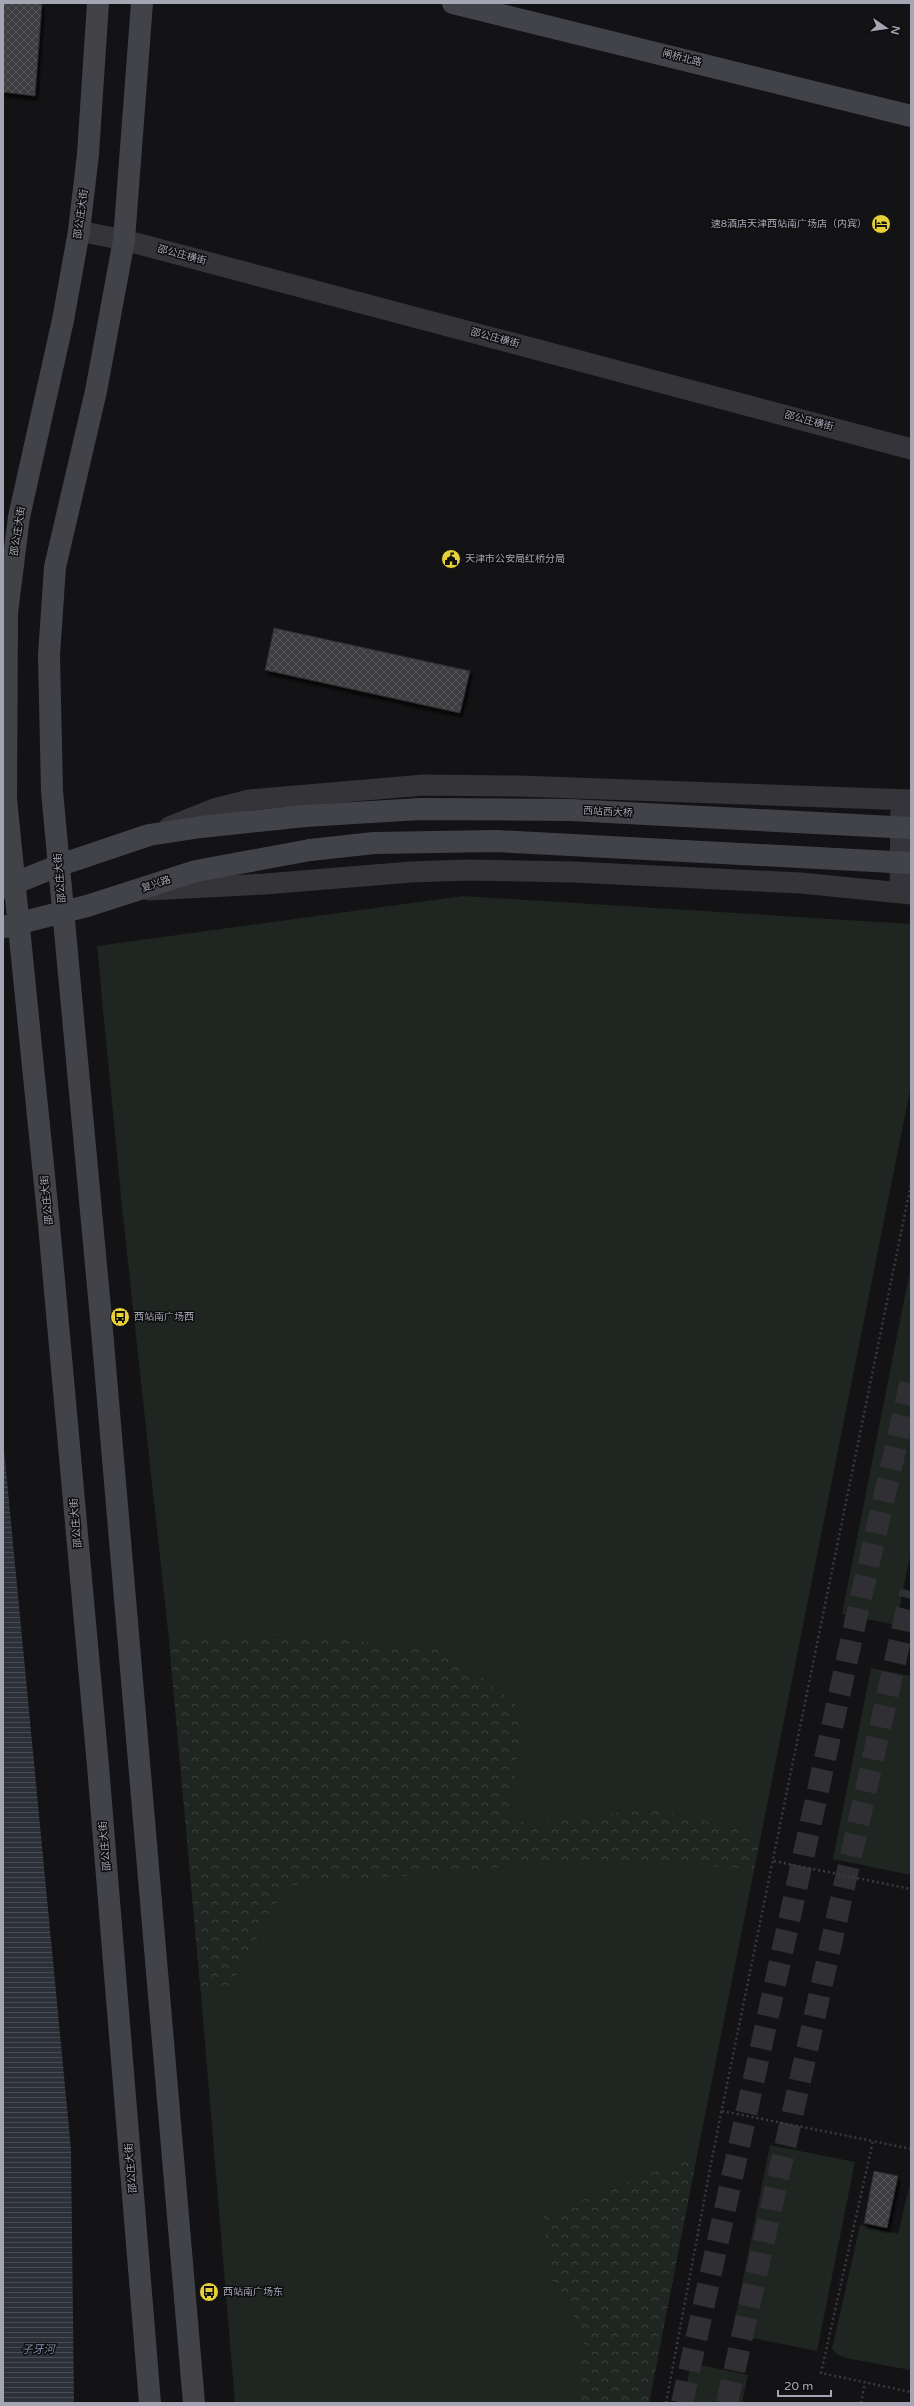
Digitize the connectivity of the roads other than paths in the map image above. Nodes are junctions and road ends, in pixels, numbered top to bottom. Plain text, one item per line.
1 (98, 3) edge
2 (142, 3) edge
3 (453, 3) edge
4 (911, 116) edge
5 (79, 231) junction
6 (124, 240) junction
7 (911, 449) edge
8 (906, 800) edge
9 (911, 828) edge
10 (149, 835) junction
11 (911, 863) edge
12 (60, 865) junction
13 (9, 886) edge
14 (135, 890) junction
15 (905, 893) edge
16 (63, 912) junction
17 (10, 925) edge
18 (150, 2403) edge
19 (194, 2403) edge

1 - 5 street, 邵公庄大街
2 - 6 street, 邵公庄大街
3 - 4 street, 闸桥北路
5 - 6 street, 邵公庄横街
5 - 13 street, 邵公庄大街
6 - 7 street, 邵公庄横街
6 - 12 street, 邵公庄大街
8 - 10 street
8 - 15 street
9 - 10 street, 西站西大桥, bridge
10 - 12 street
11 - 14 street, 复兴路, bridge
12 - 13 street
12 - 16 street, 邵公庄大街
13 - 17 street, 邵公庄大街
14 - 15 street
14 - 16 street, 复兴路
16 - 17 street, 复兴路
16 - 19 street, 邵公庄大街
17 - 18 street, 邵公庄大街

